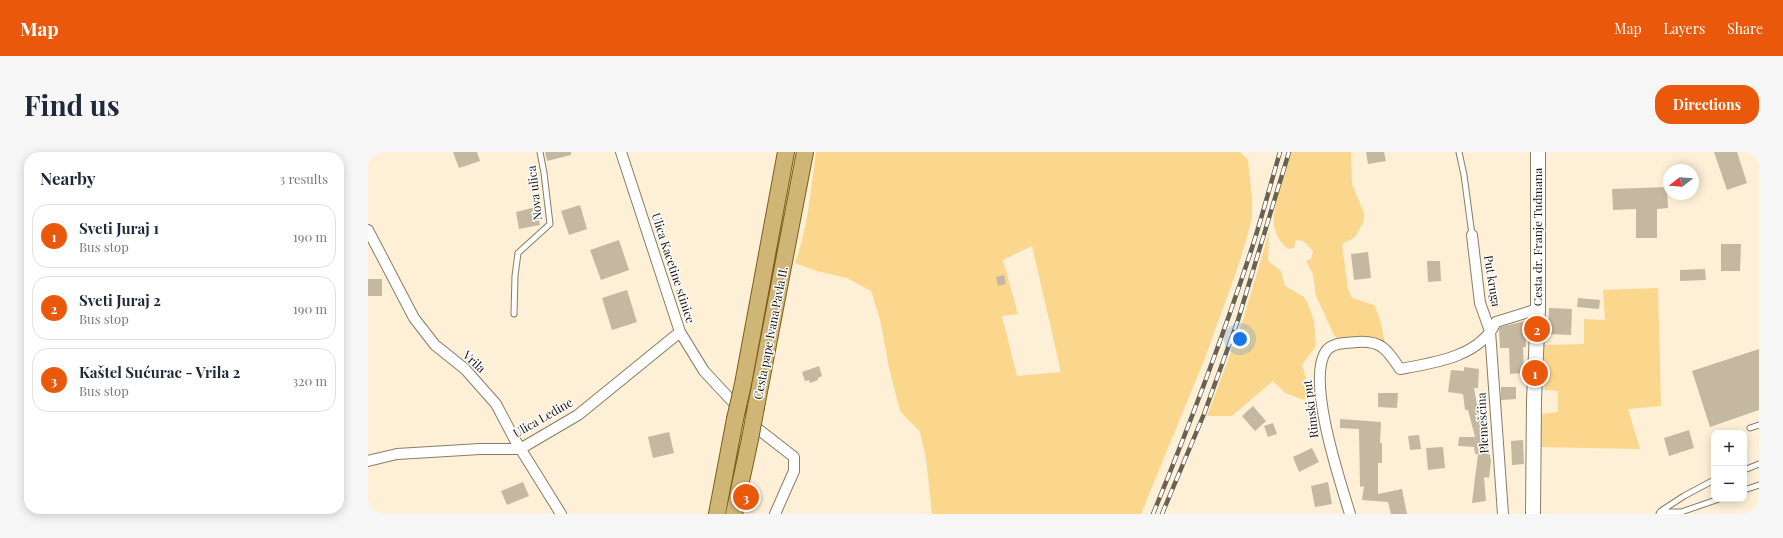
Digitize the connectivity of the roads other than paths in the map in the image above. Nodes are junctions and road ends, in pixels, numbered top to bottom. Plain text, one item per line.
1 (540, 152) edge
2 (620, 152) edge
3 (786, 152) edge
4 (805, 152) edge
5 (1459, 152) edge
6 (1538, 152) edge
7 (368, 230) edge
8 (1472, 235) joint
9 (1538, 310) junction
10 (514, 314) dead end
11 (1490, 331) junction
12 (680, 332) junction
13 (1759, 425) edge
14 (1750, 428) dead end
15 (520, 449) junction
16 (368, 461) edge
17 (1759, 464) edge
18 (1747, 469) edge
19 (1711, 482) edge
20 (1759, 485) edge
21 (1747, 489) edge
22 (1711, 502) edge
23 (1660, 513) edge
24 (561, 514) edge
25 (717, 514) edge
26 (734, 514) edge
27 (775, 514) edge
28 (1350, 514) edge
29 (1503, 514) edge
30 (1533, 514) edge

1 - 10 lane, Nova ulica
2 - 12 street, Ulica Kacetine stinice
3 - 25 main road, Cesta pape Ivana Pavla II., bridge
4 - 26 main road, Cesta pape Ivana Pavla II., bridge
5 - 8 lane
6 - 9 main road, Cesta dr. Franje Tuđmana
7 - 15 street, Vrila
8 - 11 street, Put kruga
9 - 11 street, Rimski put
9 - 30 main road, Cesta dr. Franje Tuđmana
11 - 28 street, Rimski put
11 - 29 street, Plemešćina
12 - 15 street, Ulica Ledine
12 - 27 street, Ulica Kacetine stinice
13 - 14 lane
15 - 16 street, Ulica Ledine
15 - 24 street, Vrila
17 - 18 lane
19 - 23 lane
20 - 21 lane
22 - 23 lane

